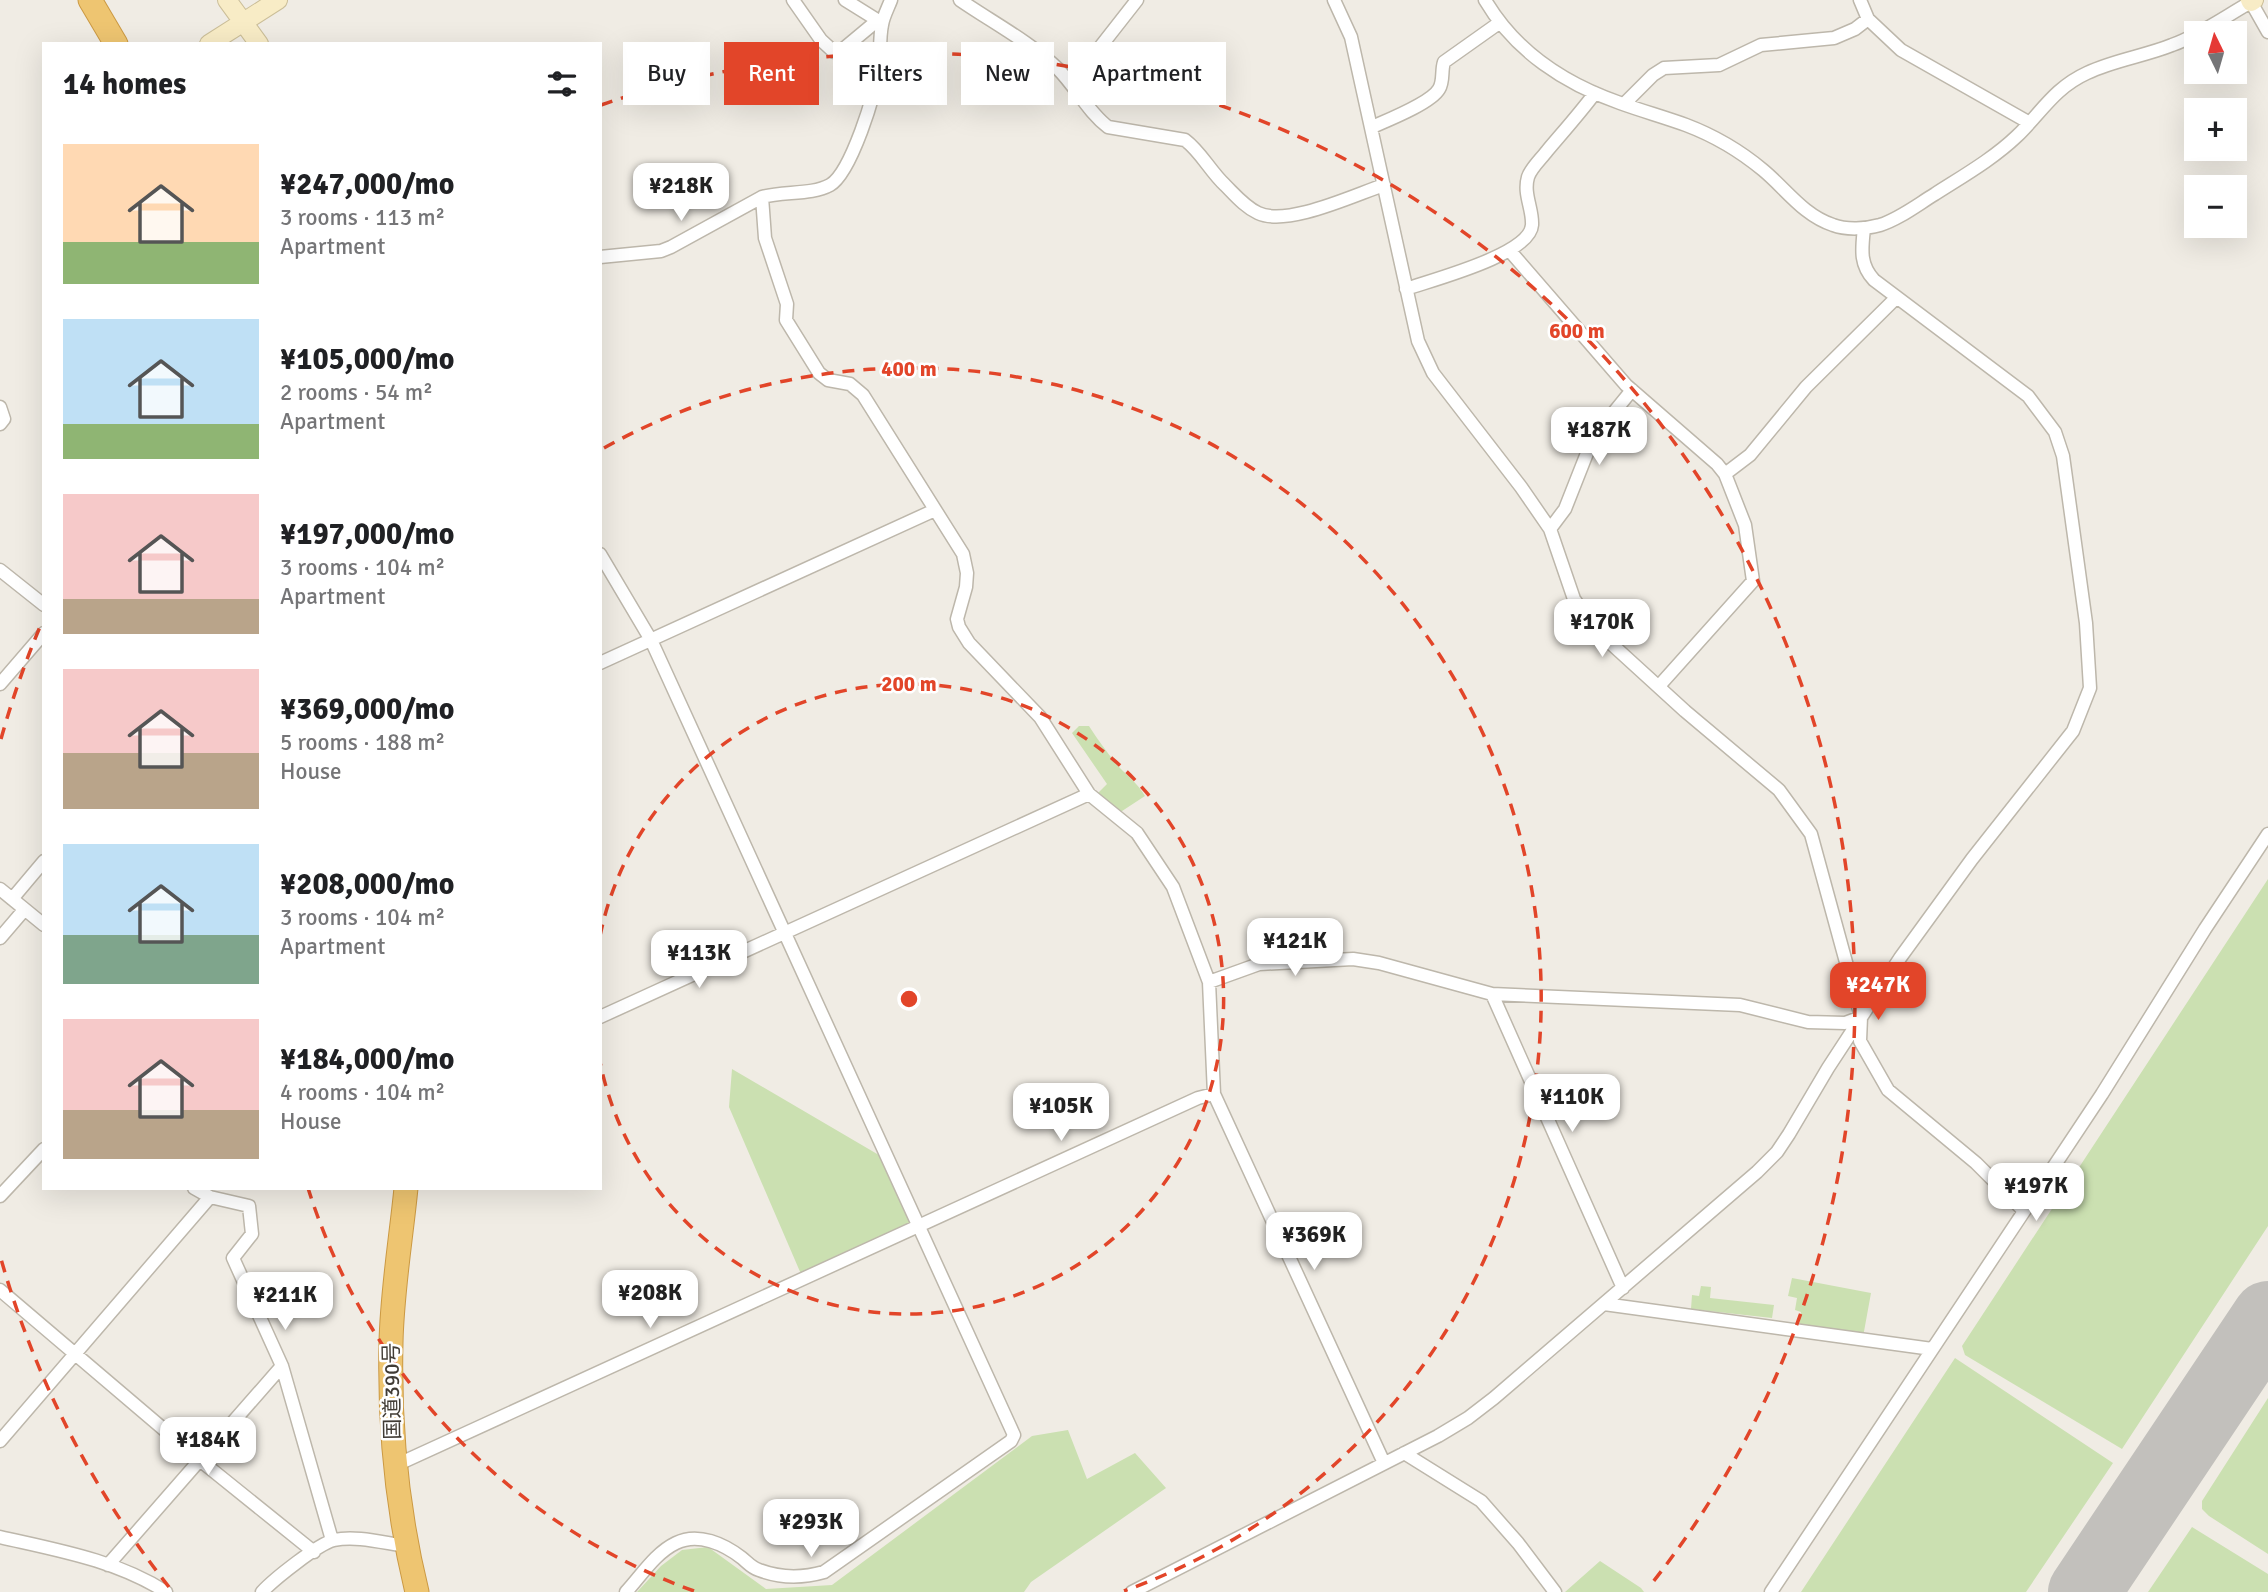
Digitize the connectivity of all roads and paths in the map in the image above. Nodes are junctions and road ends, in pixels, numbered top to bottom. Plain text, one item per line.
1 (90, 0) edge
2 (227, 0) edge
3 (278, 0) edge
4 (793, 0) edge
5 (845, 0) edge
6 (891, 0) edge
7 (960, 0) edge
8 (1136, 0) edge
9 (1334, 0) edge
10 (1485, 0) edge
11 (1860, 0) edge
12 (2252, 1) edge
13 (1868, 19) junction
14 (243, 22) junction
15 (880, 22) junction
16 (1499, 23) junction
17 (2268, 32) edge
18 (115, 42) edge
19 (212, 42) edge
20 (257, 42) edge
21 (1104, 42) edge
22 (1068, 79) edge
23 (1595, 93) junction
24 (1624, 104) junction
25 (1088, 105) edge
26 (2028, 122) junction
27 (1372, 127) junction
28 (1384, 185) junction
29 (762, 197) junction
30 (1864, 228) junction
31 (1510, 251) junction
32 (602, 257) edge
33 (1406, 289) junction
34 (1896, 298) junction
35 (1632, 390) junction
36 (0, 407) edge
37 (0, 424) edge
38 (1725, 474) junction
39 (935, 509) junction
40 (1550, 529) junction
41 (602, 557) edge
42 (0, 570) edge
43 (42, 603) edge
44 (42, 635) edge
45 (651, 640) junction
46 (602, 662) edge
47 (0, 684) edge
48 (1659, 686) junction
49 (1089, 794) junction
50 (2268, 834) edge
51 (42, 863) edge
52 (0, 889) edge
53 (12, 899) junction
54 (24, 909) junction
55 (42, 923) edge
56 (785, 932) junction
57 (0, 937) edge
58 (1209, 982) junction
59 (1492, 994) junction
60 (602, 1016) edge
61 (1861, 1017) junction
62 (1214, 1094) junction
63 (42, 1151) edge
64 (198, 1190) edge
65 (406, 1190) edge
66 (0, 1196) edge
67 (210, 1197) junction
68 (2024, 1211) junction
69 (920, 1226) junction
70 (1623, 1288) junction
71 (0, 1290) edge
72 (1604, 1304) junction
73 (1932, 1349) junction
74 (76, 1355) junction
75 (282, 1366) junction
76 (0, 1441) edge
77 (1404, 1453) junction
78 (201, 1461) junction
79 (1384, 1463) junction
80 (394, 1466) junction
81 (0, 1538) edge
82 (332, 1540) junction
83 (406, 1546) junction
84 (314, 1552) junction
85 (108, 1565) junction
86 (166, 1592) edge
87 (262, 1592) edge
88 (417, 1592) edge
89 (626, 1592) edge
90 (1132, 1592) edge
91 (1555, 1592) edge
92 (1771, 1592) edge

1 - 18 highway
2 - 14 street
3 - 14 street
4 - 15 street
5 - 15 street
6 - 15 street
7 - 22 street
8 - 21 street
9 - 27 street
10 - 16 street
11 - 13 street
12 - 17 street
12 - 26 street
13 - 24 street
13 - 26 street
14 - 19 street
14 - 20 street
15 - 29 street
16 - 23 street
16 - 27 street
23 - 24 street
23 - 31 street
24 - 30 street
25 - 28 street
26 - 30 street
27 - 28 street
28 - 33 street
29 - 32 street
29 - 39 street
30 - 34 street
31 - 33 street
31 - 35 street
33 - 40 street
34 - 38 street
34 - 61 street
35 - 38 street
35 - 40 street
36 - 37 street
38 - 48 street
39 - 45 street
39 - 49 street
40 - 48 street
41 - 45 street
42 - 43 street
44 - 47 street
45 - 46 street
45 - 56 street
48 - 61 street
49 - 56 street
49 - 58 street
50 - 68 street
51 - 53 street
52 - 53 street
53 - 54 street
54 - 55 street
54 - 57 street
56 - 60 street
56 - 69 street
58 - 59 street
58 - 62 street
59 - 61 street
59 - 70 street
61 - 68 street
61 - 70 street
62 - 69 street
62 - 79 street
63 - 66 street
64 - 67 street
65 - 80 highway, 国道390号
67 - 74 street
67 - 75 street
68 - 73 street
69 - 80 street
69 - 89 street
70 - 72 street
71 - 74 street
72 - 73 street
72 - 77 street
73 - 92 street
74 - 76 street
74 - 78 street
75 - 78 street
75 - 82 street
77 - 79 street
77 - 91 street
78 - 84 street
78 - 85 street
79 - 90 street
80 - 83 highway, 国道390号
81 - 85 street
82 - 83 street
82 - 84 street
83 - 88 highway, 国道390号
84 - 87 street
85 - 86 street

